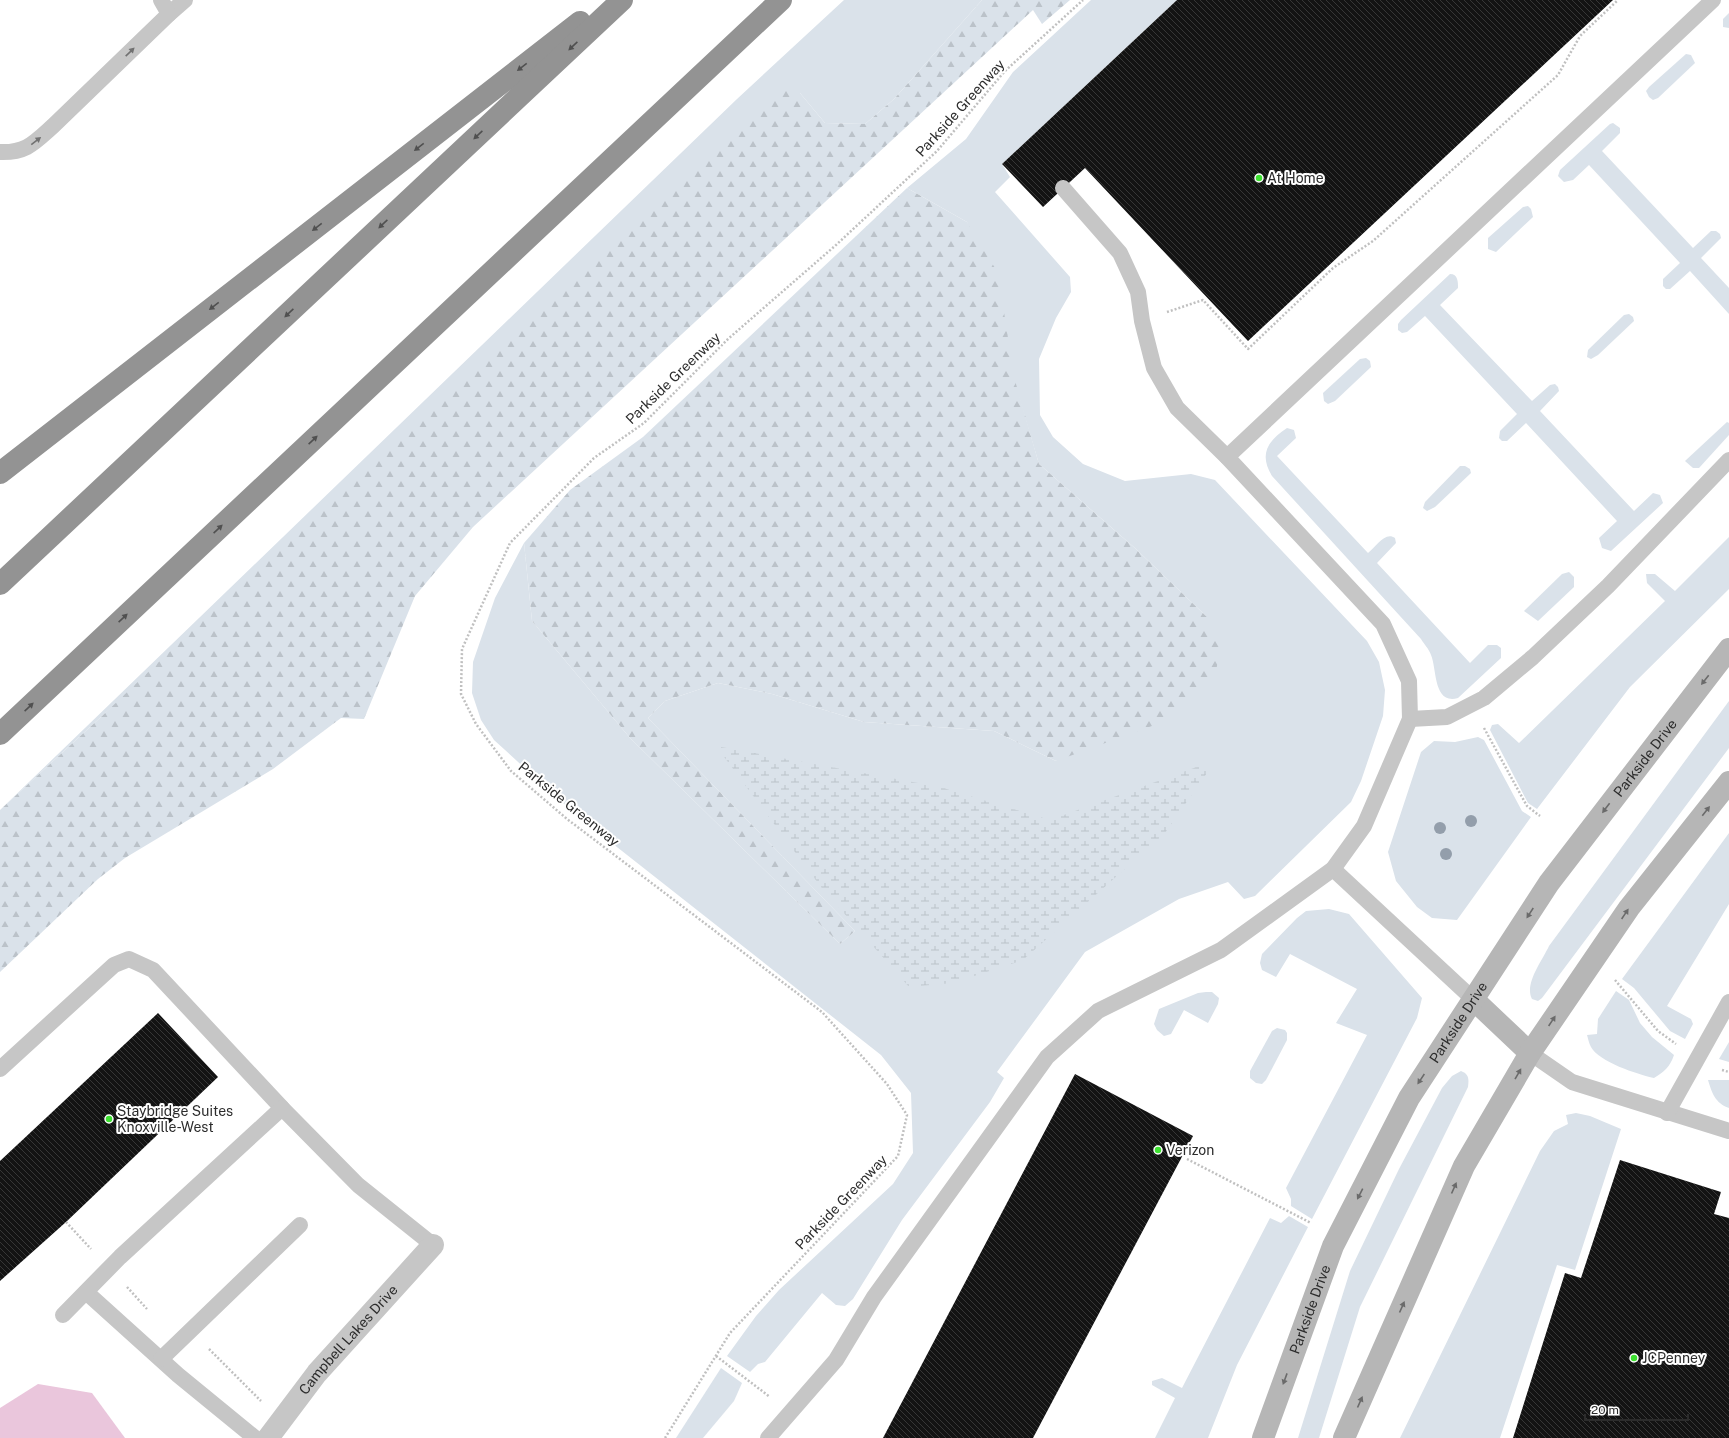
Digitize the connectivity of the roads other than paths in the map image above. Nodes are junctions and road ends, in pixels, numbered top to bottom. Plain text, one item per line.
1 (161, 0) edge
2 (185, 0) edge
3 (608, 0) edge
4 (622, 0) edge
5 (781, 0) edge
6 (1713, 0) edge
7 (169, 14) junction
8 (0, 152) edge
9 (1063, 188) dead end
10 (1227, 457) junction
11 (1729, 460) edge
12 (0, 473) edge
13 (0, 584) edge
14 (1729, 649) edge
15 (1410, 719) junction
16 (0, 734) edge
17 (1729, 782) edge
18 (1333, 869) junction
19 (1474, 1000) junction
20 (1729, 1002) edge
21 (1530, 1053) junction
22 (0, 1069) edge
23 (282, 1108) junction
24 (1667, 1113) junction
25 (1729, 1131) edge
26 (300, 1226) dead end
27 (433, 1246) joint
28 (86, 1292) junction
29 (63, 1315) dead end
30 (161, 1359) junction
31 (255, 1438) edge
32 (268, 1438) edge
33 (768, 1438) edge
34 (1263, 1438) edge
35 (1344, 1438) edge

1 - 7 lane
2 - 7 lane
3 -> 12 highway
4 -> 13 highway
16 -> 5 highway
6 - 10 lane
8 -> 7 lane
9 - 10 lane
10 - 15 lane
11 - 15 lane
14 -> 19 street, Parkside Drive
15 - 18 lane
21 -> 17 street
18 - 19 lane
18 - 33 lane
19 - 21 street
19 -> 34 street, Parkside Drive
20 - 24 lane
21 - 24 lane
35 -> 21 street
22 - 23 lane
23 - 27 lane
23 - 28 lane
24 - 25 lane
26 - 30 lane
27 - 32 street, Campbell Lakes Drive
28 - 29 lane
28 - 30 lane
30 - 31 lane

